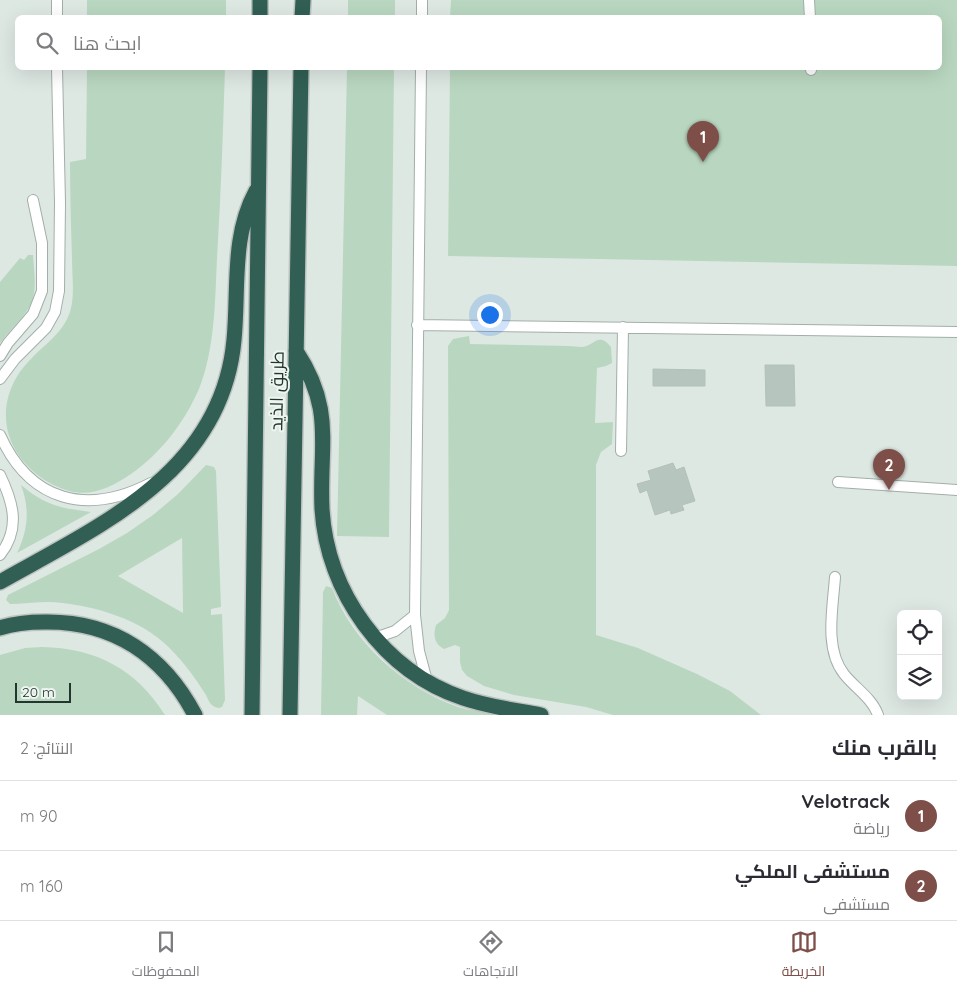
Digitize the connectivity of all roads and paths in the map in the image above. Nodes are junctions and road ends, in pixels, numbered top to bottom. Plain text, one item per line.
1 (57, 0) edge
2 (260, 0) edge
3 (302, 0) edge
4 (422, 0) edge
5 (809, 0) edge
6 (56, 15) edge
7 (260, 15) edge
8 (302, 15) edge
9 (422, 15) edge
10 (810, 15) edge
11 (57, 70) edge
12 (260, 70) edge
13 (301, 70) edge
14 (421, 70) edge
15 (258, 188) junction
16 (33, 200) dead end
17 (417, 325) junction
18 (623, 327) junction
19 (957, 332) edge
20 (296, 351) junction
21 (0, 356) edge
22 (0, 379) edge
23 (0, 435) edge
24 (621, 452) dead end
25 (169, 473) junction
26 (0, 475) edge
27 (838, 482) dead end
28 (957, 490) edge
29 (0, 554) edge
30 (835, 577) dead end
31 (0, 582) edge
32 (415, 615) junction
33 (0, 628) edge
34 (375, 638) junction
35 (428, 682) junction
36 (195, 715) edge
37 (252, 715) edge
38 (290, 715) edge
39 (541, 715) edge
40 (878, 715) edge

1 - 6 lane
2 - 7 highway
3 - 8 highway
4 - 9 lane
5 - 10 lane
11 - 22 lane
12 - 15 highway, طريق الذيد
13 - 20 highway, طريق الذيد
14 - 17 lane
15 - 25 highway
15 - 37 highway, طريق الذيد
16 - 21 lane
17 - 18 lane
17 - 32 lane
18 - 19 lane
18 - 24 lane
20 - 34 highway
20 - 38 highway, طريق الذيد
23 - 25 lane
25 - 31 highway
26 - 29 lane
27 - 28 lane
30 - 40 lane
32 - 34 lane
32 - 35 lane
33 - 36 highway
34 - 35 highway
35 - 39 highway

